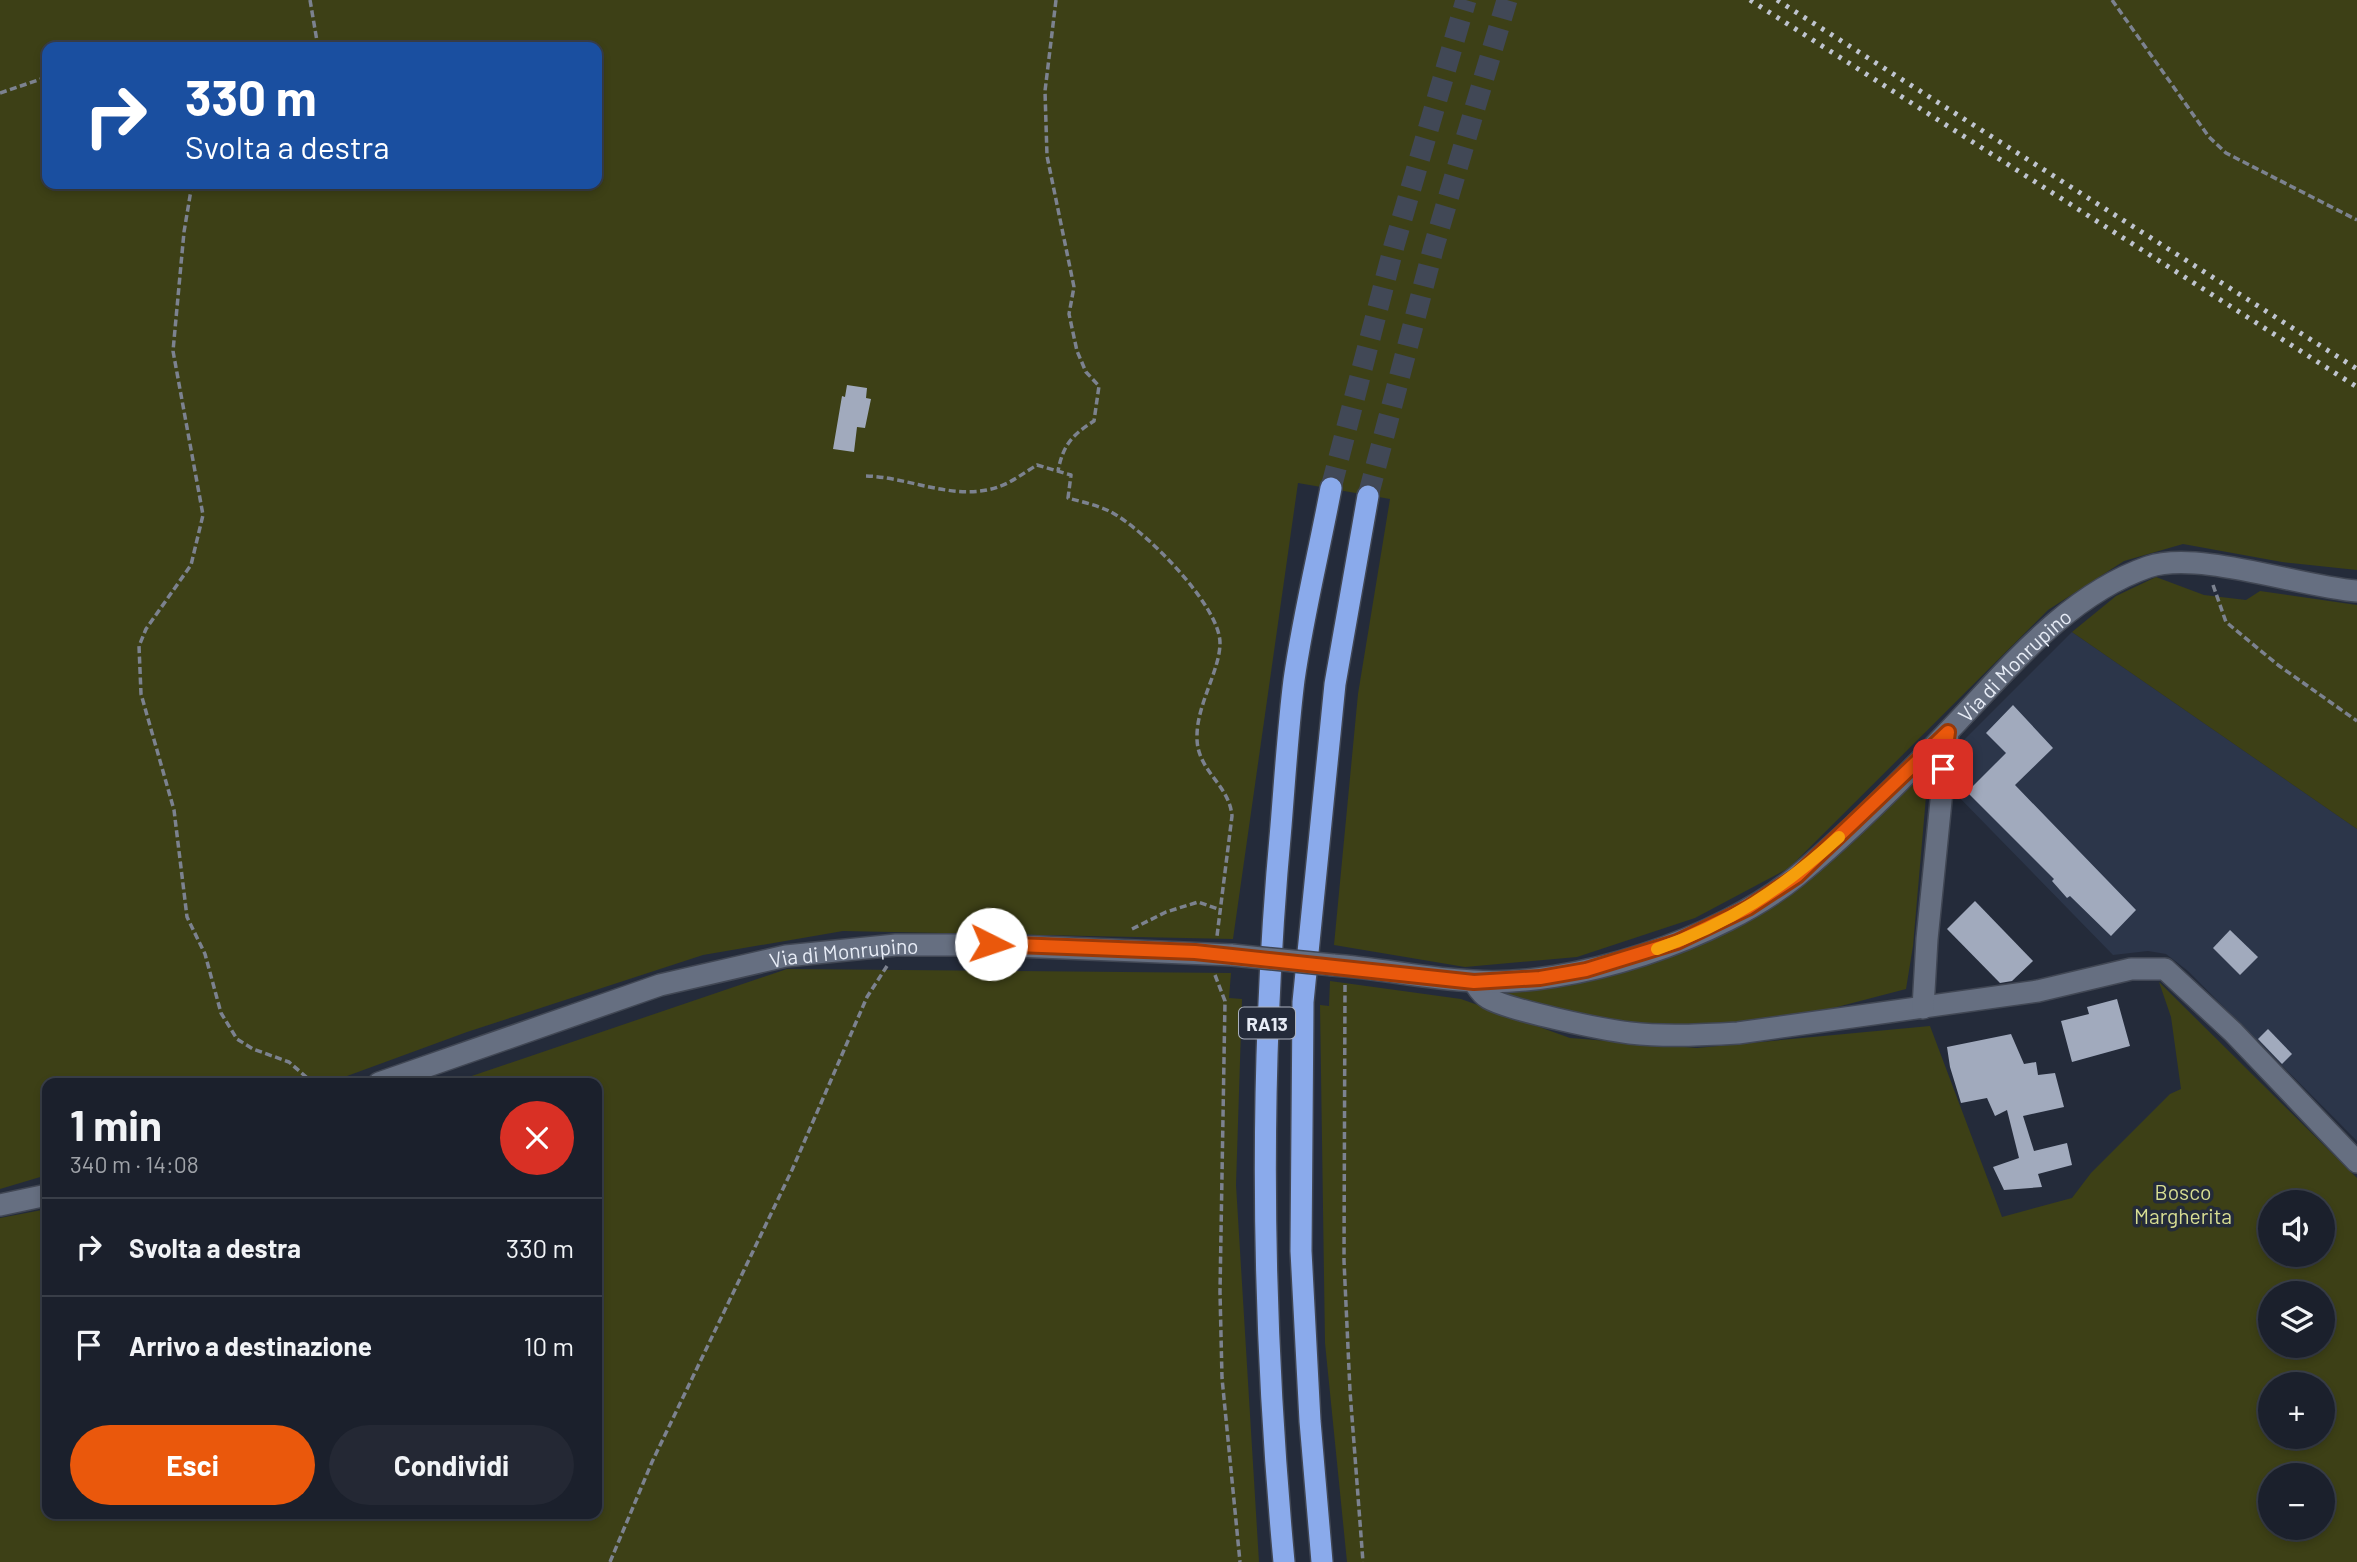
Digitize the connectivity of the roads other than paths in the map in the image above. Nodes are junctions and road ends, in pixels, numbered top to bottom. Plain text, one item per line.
1 (1331, 488) tunnel mouth
2 (1368, 496) tunnel mouth
3 (2357, 591) edge
4 (1948, 732) junction
5 (1474, 982) junction
6 (1923, 1008) junction
7 (393, 1078) edge
8 (2357, 1162) edge
9 (42, 1196) edge
10 (0, 1205) edge
11 (1284, 1562) edge
12 (1322, 1562) edge

1 - 11 highway, RA13
2 - 12 highway, RA13
3 - 4 main road, Via di Monrupino
4 - 5 main road, Via di Monrupino
4 - 6 main road
5 - 6 main road
5 - 7 main road, Via di Monrupino, bridge
6 - 8 main road
9 - 10 main road

